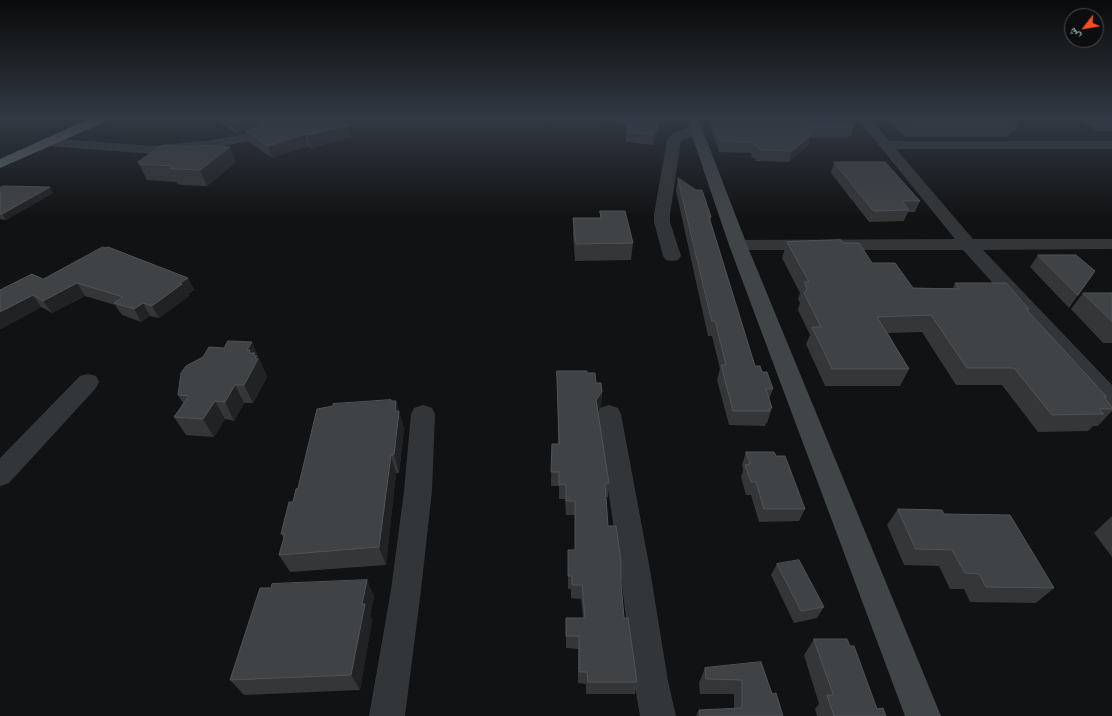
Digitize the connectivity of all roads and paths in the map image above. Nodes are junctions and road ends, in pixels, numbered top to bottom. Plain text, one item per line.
1 (10, 151) edge
2 (28, 151) edge
3 (673, 151) edge
4 (704, 151) edge
5 (891, 151) edge
6 (0, 156) edge
7 (0, 164) edge
8 (967, 243) junction
9 (1112, 244) edge
10 (738, 245) junction
11 (672, 256) dead end
12 (88, 382) dead end
13 (1112, 400) edge
14 (423, 414) dead end
15 (609, 414) dead end
16 (0, 476) edge
17 (387, 716) edge
18 (658, 716) edge
19 (923, 716) edge

1 - 6 highway
2 - 7 highway
3 - 11 street
4 - 10 street
5 - 8 street
8 - 9 street
8 - 10 street
8 - 13 street
10 - 19 street
12 - 16 street
14 - 17 street
15 - 18 street

